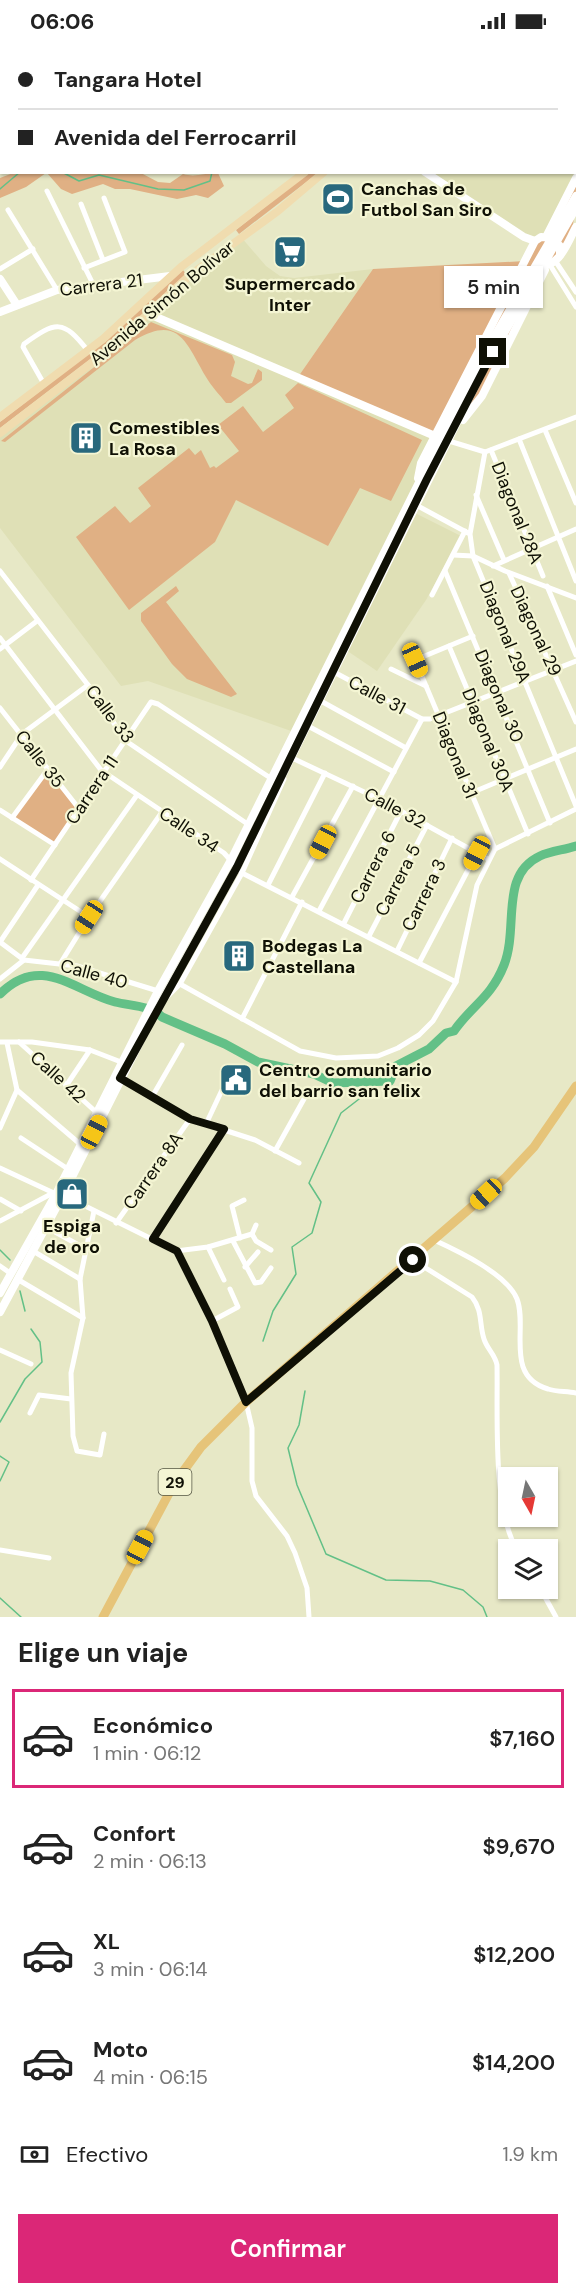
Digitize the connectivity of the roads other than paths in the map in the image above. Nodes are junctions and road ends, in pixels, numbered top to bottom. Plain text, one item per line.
1 (302, 174) edge
2 (322, 174) edge
3 (428, 174) edge
4 (576, 178) edge
5 (47, 191) dead end
6 (576, 195) edge
7 (104, 198) dead end
8 (81, 204) dead end
9 (576, 208) edge
10 (8, 210) dead end
11 (576, 227) edge
12 (546, 236) junction
13 (532, 246) junction
14 (33, 249) junction
15 (103, 260) junction
16 (553, 262) junction
17 (84, 268) junction
18 (0, 269) edge
19 (170, 276) junction
20 (0, 279) edge
21 (94, 286) junction
22 (575, 289) edge
23 (57, 290) junction
24 (17, 305) junction
25 (576, 307) edge
26 (0, 312) edge
27 (149, 314) junction
28 (88, 351) junction
29 (480, 368) junction
30 (44, 384) junction
31 (1, 412) edge
32 (576, 418) edge
33 (545, 430) junction
34 (0, 433) edge
35 (453, 433) junction
36 (435, 436) junction
37 (519, 439) junction
38 (449, 441) junction
39 (488, 451) junction
40 (416, 488) junction
41 (476, 495) junction
42 (576, 503) edge
43 (416, 505) junction
44 (576, 529) edge
45 (467, 532) junction
46 (559, 536) junction
47 (532, 548) junction
48 (453, 555) junction
49 (473, 556) junction
50 (504, 560) junction
51 (493, 566) junction
52 (0, 571) edge
53 (445, 571) junction
54 (509, 573) junction
55 (543, 576) dead end
56 (576, 581) edge
57 (548, 586) junction
58 (432, 595) dead end
59 (576, 598) edge
60 (37, 621) junction
61 (473, 636) junction
62 (0, 638) edge
63 (449, 646) junction
64 (3, 647) edge
65 (576, 655) edge
66 (576, 661) edge
67 (391, 669) dead end
68 (554, 671) junction
69 (332, 672) junction
70 (525, 682) junction
71 (88, 685) junction
72 (426, 686) junction
73 (498, 694) junction
74 (319, 700) junction
75 (473, 704) junction
76 (0, 708) edge
77 (52, 709) junction
78 (440, 717) junction
79 (422, 719) junction
80 (576, 722) edge
81 (306, 725) junction
82 (22, 734) junction
83 (126, 741) junction
84 (406, 748) junction
85 (576, 749) edge
86 (557, 757) junction
87 (292, 758) junction
88 (0, 767) edge
89 (48, 769) junction
90 (530, 769) junction
91 (104, 772) junction
92 (394, 772) junction
93 (325, 773) junction
94 (272, 779) junction
95 (504, 779) junction
96 (353, 786) junction
97 (471, 793) junction
98 (137, 795) junction
99 (380, 799) junction
100 (576, 807) edge
101 (0, 810) edge
102 (80, 810) junction
103 (401, 811) junction
104 (162, 812) junction
105 (12, 818) junction
106 (550, 823) junction
107 (249, 825) junction
108 (427, 825) junction
109 (528, 834) junction
110 (452, 838) junction
111 (55, 845) junction
112 (495, 849) junction
113 (477, 853) junction
114 (0, 859) edge
115 (489, 859) junction
116 (237, 867) junction
117 (31, 880) junction
118 (38, 885) junction
119 (268, 885) junction
120 (292, 897) junction
121 (64, 901) junction
122 (302, 902) junction
123 (319, 911) junction
124 (89, 917) junction
125 (344, 923) junction
126 (369, 936) junction
127 (0, 942) edge
128 (397, 951) junction
129 (23, 959) junction
130 (419, 963) junction
131 (60, 964) junction
132 (0, 980) edge
133 (456, 982) junction
134 (180, 984) junction
135 (158, 998) junction
136 (242, 1018) junction
137 (145, 1023) junction
138 (0, 1042) edge
139 (19, 1042) junction
140 (7, 1043) junction
141 (182, 1045) dead end
142 (90, 1050) junction
143 (121, 1062) junction
144 (230, 1072) dead end
145 (120, 1078) junction
146 (66, 1086) junction
147 (576, 1086) edge
148 (17, 1090) junction
149 (309, 1090) dead end
150 (152, 1097) junction
151 (96, 1112) junction
152 (190, 1119) junction
153 (206, 1124) junction
154 (0, 1128) edge
155 (224, 1129) junction
156 (21, 1137) dead end
157 (80, 1144) junction
158 (275, 1150) junction
159 (299, 1163) dead end
160 (0, 1167) edge
161 (68, 1169) junction
162 (57, 1194) junction
163 (0, 1199) edge
164 (244, 1200) dead end
165 (21, 1211) junction
166 (94, 1211) junction
167 (0, 1221) edge
168 (116, 1223) junction
169 (256, 1225) dead end
170 (46, 1227) junction
171 (252, 1234) junction
172 (240, 1238) junction
173 (153, 1239) junction
174 (434, 1240) junction
175 (233, 1241) junction
176 (208, 1247) junction
177 (86, 1249) junction
178 (272, 1250) dead end
179 (33, 1251) junction
180 (177, 1251) junction
181 (258, 1252) dead end
182 (413, 1260) junction
183 (0, 1266) edge
184 (245, 1267) junction
185 (271, 1268) dead end
186 (10, 1273) junction
187 (17, 1279) junction
188 (80, 1279) junction
189 (224, 1280) dead end
190 (230, 1289) dead end
191 (0, 1293) edge
192 (0, 1312) edge
193 (83, 1318) junction
194 (212, 1321) junction
195 (0, 1350) edge
196 (31, 1364) dead end
197 (576, 1393) edge
198 (71, 1399) junction
199 (246, 1402) junction
200 (30, 1413) dead end
201 (104, 1434) dead end
202 (512, 1539) edge
203 (0, 1550) edge
204 (49, 1558) dead end
205 (546, 1599) edge
206 (105, 1615) edge
207 (309, 1617) edge
208 (556, 1617) edge

1 - 19 main road, Avenida Simón Bolívar
2 - 27 main road, Avenida Simón Bolívar
3 - 13 main road
4 - 12 main road
5 - 17 street
6 - 29 main road
7 - 15 street
8 - 15 street
9 - 29 main road
10 - 14 street
11 - 16 main road
12 - 13 main road
12 - 16 main road
13 - 16 main road
13 - 36 main road
14 - 18 street
14 - 23 street
15 - 17 street
16 - 22 street
16 - 25 street
16 - 35 main road
17 - 21 street
19 - 21 main road, Carrera 21
19 - 28 main road, Avenida Simón Bolívar
20 - 24 main road
21 - 23 main road, Carrera 21
23 - 24 main road, Carrera 21
24 - 26 main road, Carrera 21
27 - 34 main road, Avenida Simón Bolívar
27 - 36 main road
28 - 30 main road, Avenida Simón Bolívar
28 - 30 street
29 - 35 main road
29 - 40 main road
30 - 31 main road, Avenida Simón Bolívar
32 - 33 street
33 - 37 street
33 - 42 street
35 - 38 main road
36 - 40 main road
37 - 39 street
37 - 46 street
38 - 39 street
38 - 43 main road
39 - 41 street, Diagonal 29A
39 - 47 street, Diagonal 28A
40 - 94 main road
41 - 45 street, Diagonal 29A
41 - 50 street
43 - 45 street
43 - 69 main road
44 - 46 street
45 - 48 street
45 - 49 street, Diagonal 29A
46 - 47 street
46 - 56 street
47 - 50 street
47 - 55 street, Diagonal 28A
48 - 49 street
48 - 53 street
49 - 51 street
49 - 70 street, Diagonal 29A
50 - 51 street
51 - 54 street
52 - 60 street, Calle 33
53 - 58 street
53 - 61 street, Diagonal 30
54 - 57 street
54 - 68 street, Diagonal 29
57 - 59 street
57 - 65 street, Diagonal 28A
60 - 64 street
60 - 71 street, Calle 33
61 - 63 street
61 - 73 street, Diagonal 30
62 - 64 street, Calle 34
63 - 72 street, Diagonal 31
63 - 75 street, Diagonal 30A
64 - 77 street, Calle 34
66 - 68 street
67 - 72 street
68 - 70 street
68 - 80 street, Diagonal 29
69 - 74 main road
69 - 79 street, Calle 31
70 - 73 street
70 - 86 street, Diagonal 29A
71 - 77 street
71 - 83 street, Calle 33
72 - 78 street, Diagonal 31
73 - 75 street
73 - 90 street, Diagonal 30
74 - 81 main road
74 - 84 street
75 - 78 street
75 - 95 street, Diagonal 30A
76 - 82 street, Calle 35
77 - 82 street
77 - 91 street, Calle 34
78 - 79 street
78 - 97 street, Diagonal 31
79 - 84 street
81 - 87 main road
81 - 92 street
82 - 88 street
82 - 89 street, Calle 35
83 - 91 street, Carrera 11
83 - 94 street, Carrera 11
83 - 107 street, Calle 33
84 - 92 street
85 - 86 street
86 - 90 street
86 - 100 street, Diagonal 29A
87 - 93 street, Calle 32
87 - 116 main road
89 - 102 street, Calle 35
89 - 105 street
90 - 95 street
90 - 106 street, Diagonal 30
91 - 98 street, Calle 34
91 - 102 street, Carrera 11
92 - 99 street
93 - 96 street, Calle 32
93 - 119 street
94 - 107 main road
95 - 97 street
95 - 109 street, Diagonal 30A
96 - 99 street, Calle 32
96 - 120 street
97 - 112 street, Diagonal 31
98 - 104 street, Calle 34
98 - 121 street
99 - 103 street, Calle 32
99 - 123 street
100 - 106 street
101 - 105 street
102 - 111 street, Carrera 11
103 - 108 street, Calle 32
103 - 125 street, Carrera 6
104 - 116 street, Calle 34
104 - 124 street
105 - 111 street
106 - 109 street
107 - 116 main road
108 - 110 street, Calle 32
108 - 126 street, Carrera 5
109 - 112 street
110 - 113 street, Calle 32
110 - 128 street, Carrera 3
111 - 117 street, Carrera 11
112 - 115 street
113 - 115 street, Calle 32
113 - 130 street
114 - 117 street
115 - 133 street
116 - 119 street, Calle 34
116 - 134 street
116 - 135 main road
117 - 118 street
118 - 121 street
118 - 127 street
119 - 120 street, Calle 34
120 - 122 street, Calle 34
121 - 124 street
121 - 129 street
122 - 123 street, Calle 34
122 - 136 street
123 - 125 street, Calle 34
124 - 131 street
125 - 126 street, Calle 34
126 - 128 street, Calle 34
127 - 129 street, Calle 40
128 - 130 street, Calle 34
129 - 131 street, Calle 40
129 - 132 street
130 - 133 street, Calle 34
131 - 135 street, Calle 40
133 - 136 street
134 - 135 street
134 - 136 street
135 - 137 main road
137 - 143 main road
137 - 145 main road
138 - 140 street
139 - 140 street
139 - 142 street
139 - 146 street, Calle 42
140 - 148 street
141 - 150 street
142 - 143 street
142 - 146 street
143 - 151 main road
144 - 153 street
145 - 150 street
145 - 162 main road
146 - 151 street, Calle 42
147 - 174 highway, 29
148 - 154 street
148 - 157 street
149 - 158 street
150 - 152 street
151 - 157 main road
152 - 153 street
152 - 168 street, Carrera 8A
153 - 155 street
155 - 158 street
155 - 173 street
156 - 161 street
157 - 161 main road
158 - 159 street
160 - 162 street
161 - 162 main road
162 - 165 street
162 - 166 street
162 - 170 main road
162 - 186 main road
163 - 165 street
164 - 172 street
165 - 167 street
166 - 168 street
166 - 177 street
168 - 173 street
169 - 171 street
170 - 177 street
170 - 179 main road
171 - 172 street
171 - 178 street
172 - 175 street
173 - 180 street
174 - 182 highway, 29
174 - 197 street
175 - 176 street
175 - 184 street
176 - 180 street
176 - 189 street
177 - 188 street
179 - 187 main road
179 - 188 street
180 - 194 street
181 - 184 street
182 - 199 highway, 29
182 - 202 street
183 - 186 street
184 - 185 street
186 - 191 main road
187 - 192 main road
187 - 193 street
188 - 193 street
190 - 194 street
193 - 198 street
194 - 199 street
195 - 196 street
198 - 200 street
198 - 201 street
199 - 206 highway, 29
199 - 207 street
203 - 204 street
205 - 208 street

